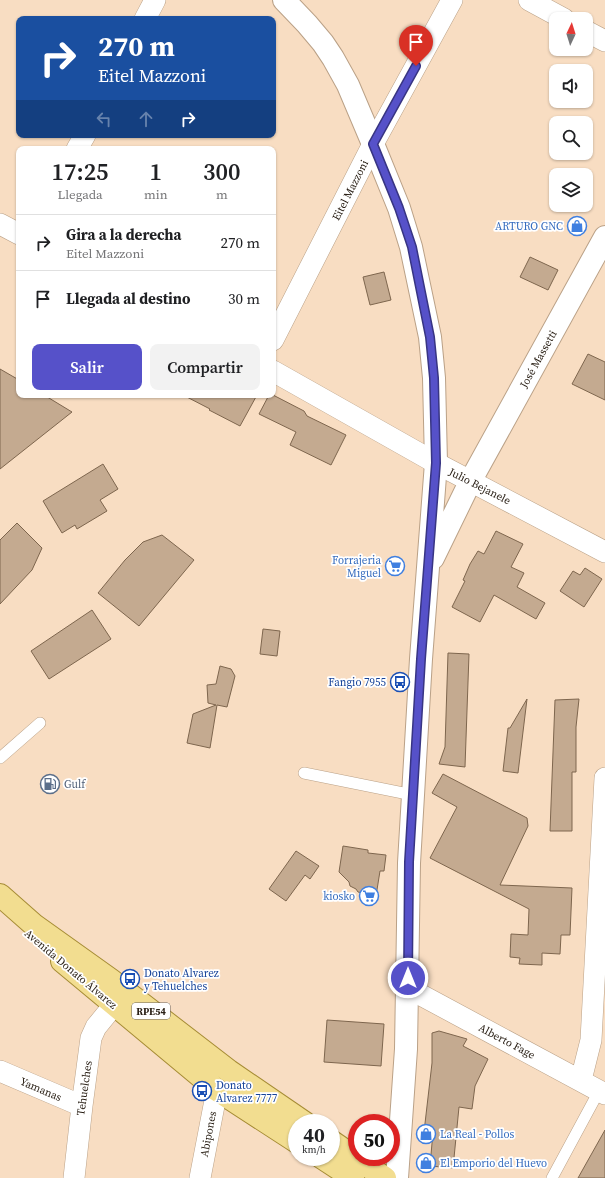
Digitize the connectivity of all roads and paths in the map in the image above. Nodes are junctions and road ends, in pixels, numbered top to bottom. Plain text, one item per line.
1 (155, 0) edge
2 (284, 0) edge
3 (452, 0) edge
4 (529, 0) edge
5 (551, 12) edge
6 (147, 16) edge
7 (593, 35) edge
8 (605, 41) edge
9 (373, 144) junction
10 (0, 224) edge
11 (16, 232) edge
12 (605, 237) edge
13 (276, 334) edge
14 (276, 373) edge
15 (436, 463) junction
16 (471, 480) junction
17 (605, 552) edge
18 (428, 568) junction
19 (40, 723) dead end
20 (0, 758) edge
21 (304, 773) dead end
22 (605, 778) edge
23 (413, 795) junction
24 (0, 895) edge
25 (0, 911) edge
26 (408, 991) junction
27 (114, 1005) junction
28 (0, 1071) edge
29 (580, 1080) junction
30 (217, 1090) junction
31 (602, 1092) edge
32 (82, 1106) junction
33 (292, 1114) edge
34 (288, 1136) edge
35 (340, 1147) edge
36 (335, 1166) edge
37 (74, 1178) edge
38 (200, 1178) edge
39 (353, 1178) edge
40 (385, 1178) edge
41 (397, 1178) edge
42 (552, 1178) edge

1 - 6 street
2 - 9 main road
3 - 9 street, Eitel Mazzoni
4 - 5 street
7 - 8 street
9 - 13 street, Eitel Mazzoni
9 - 15 main road
10 - 11 street
12 - 16 main road, José Massetti
14 - 15 street, Julio Bejanele
15 - 16 street, Julio Bejanele
15 - 18 main road
16 - 17 street, Julio Bejanele
16 - 18 main road, José Massetti
18 - 23 main road
19 - 20 lane
21 - 23 lane
22 - 29 street
23 - 26 main road
24 - 33 main road, Avenida Donato Álvarez / RPE54
25 - 27 main road, Avenida Donato Álvarez / RPE54
26 - 29 street, Alberto Fage
26 - 41 main road
27 - 30 main road, Avenida Donato Álvarez / RPE54
27 - 32 street, Tehuelches
28 - 32 street, Yamanas
29 - 31 street, Alberto Fage
30 - 34 main road, Avenida Donato Álvarez / RPE54
30 - 38 street, Abipones
31 - 42 lane
32 - 37 street, Tehuelches
35 - 40 main road
36 - 39 main road

